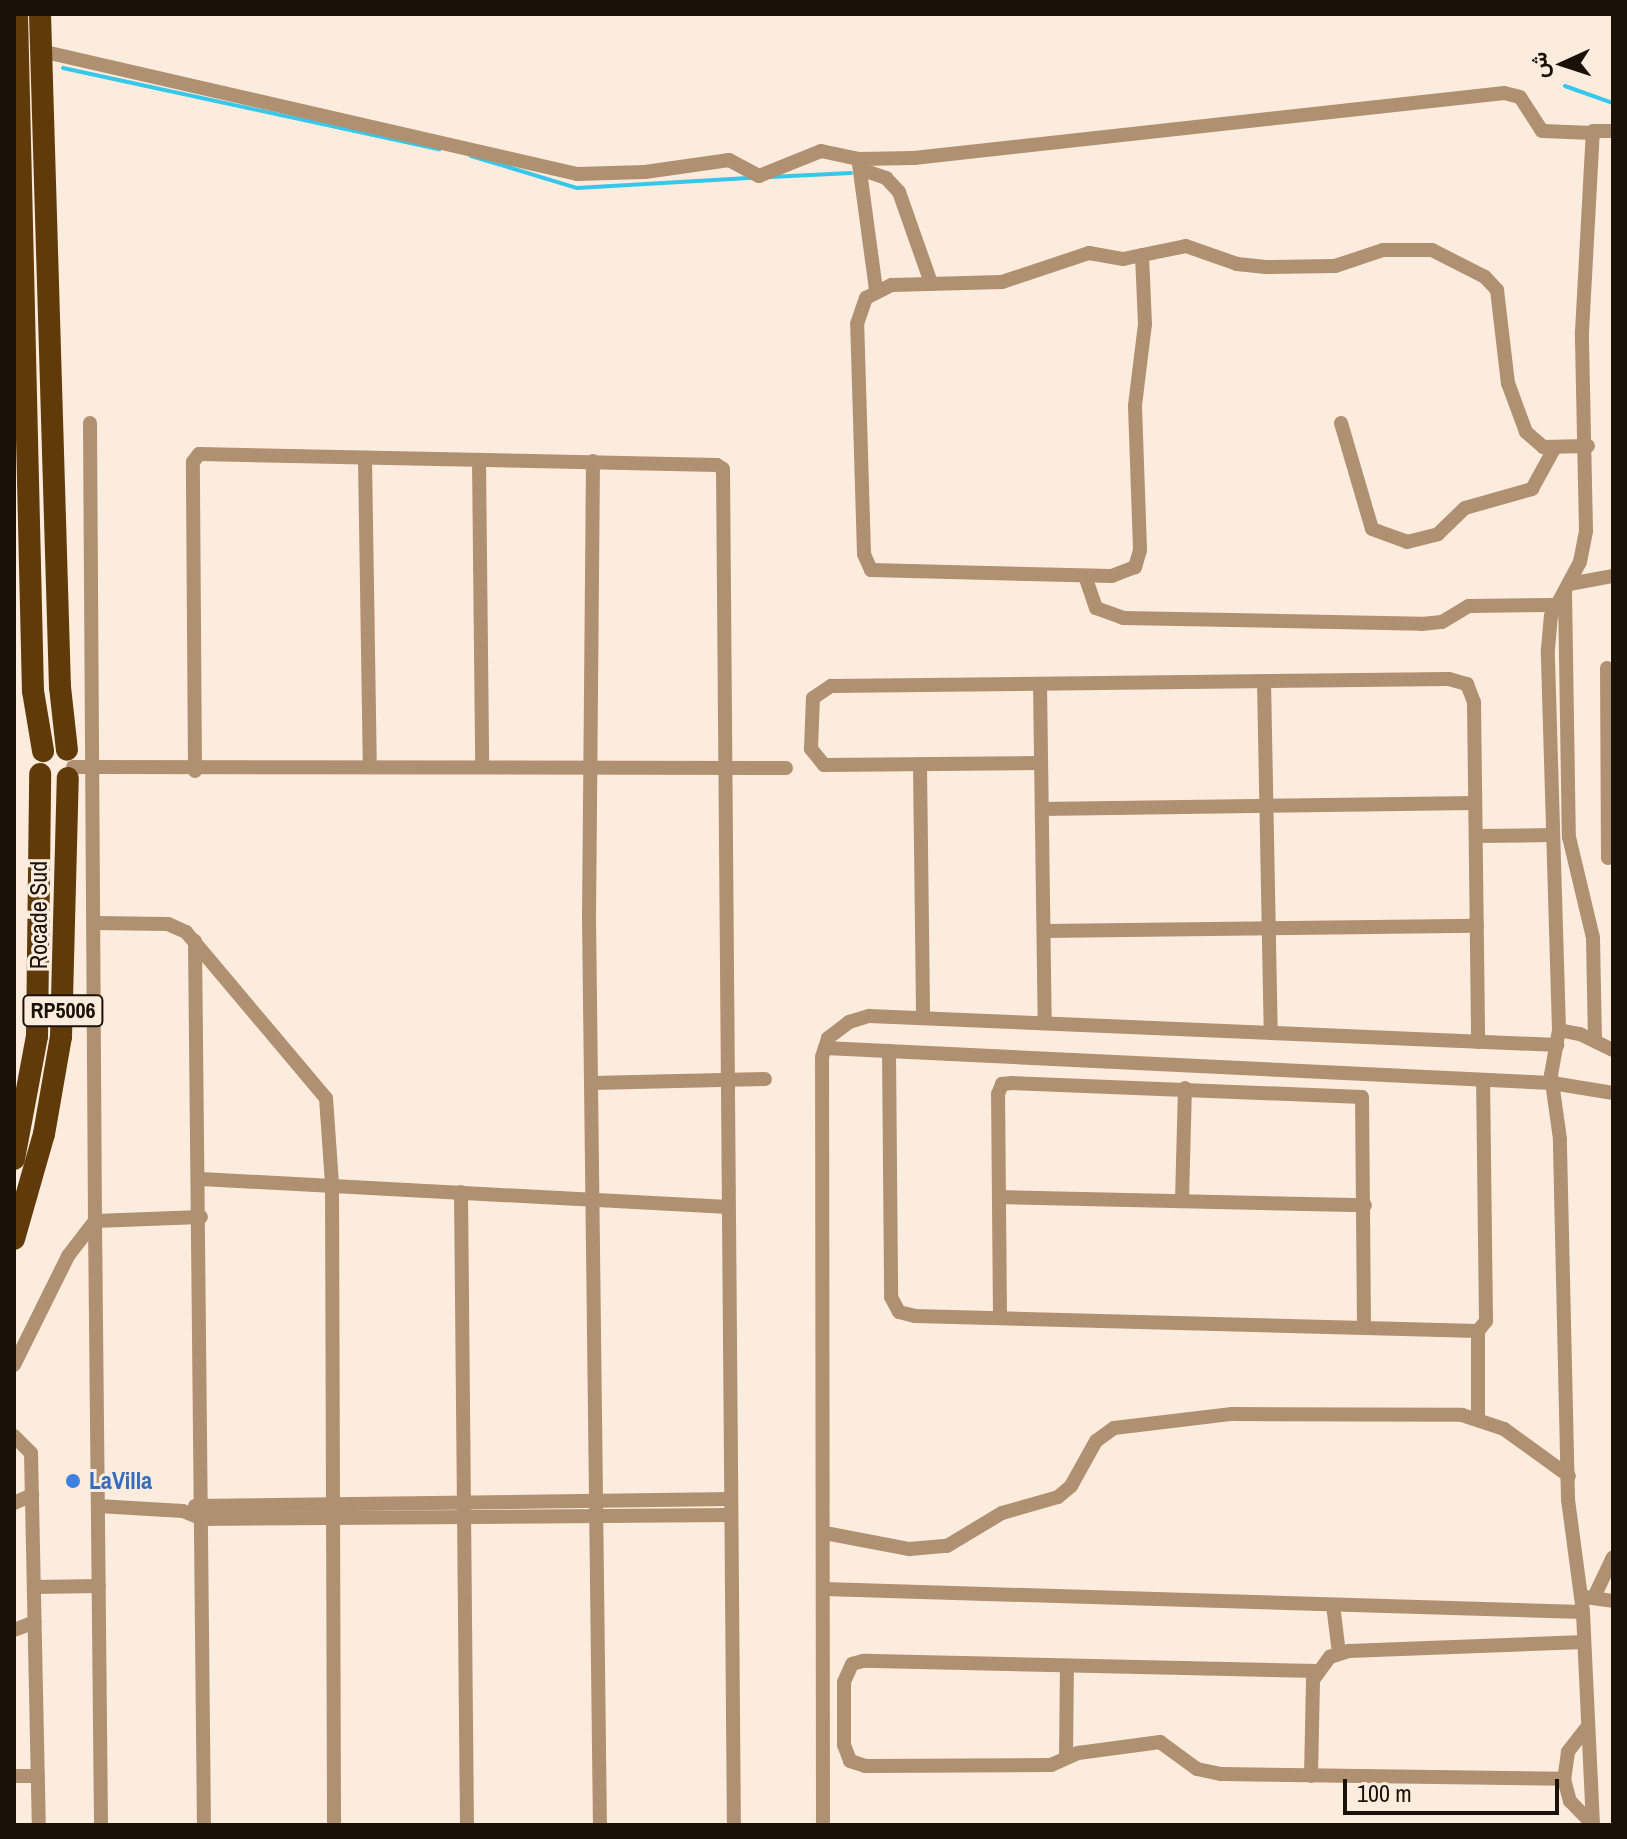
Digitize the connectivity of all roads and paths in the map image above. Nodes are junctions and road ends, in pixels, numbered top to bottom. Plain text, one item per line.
1 (17, 14) edge
2 (40, 14) edge
3 (41, 51) junction
4 (1613, 131) edge
5 (1593, 133) junction
6 (859, 164) junction
7 (1142, 255) junction
8 (931, 283) junction
9 (876, 289) junction
10 (90, 423) dead end
11 (1341, 423) dead end
12 (1588, 446) junction
13 (1554, 449) junction
14 (365, 459) junction
15 (479, 460) junction
16 (593, 461) junction
17 (1085, 576) junction
18 (1613, 576) edge
19 (1567, 588) junction
20 (1556, 605) junction
21 (1609, 677) edge
22 (1264, 681) junction
23 (1040, 684) junction
24 (43, 751) junction
25 (1041, 763) junction
26 (920, 765) junction
27 (75, 766) junction
28 (482, 766) junction
29 (370, 767) junction
30 (724, 767) junction
31 (590, 768) junction
32 (786, 768) dead end
33 (195, 771) junction
34 (40, 774) junction
35 (1610, 794) edge
36 (1475, 803) junction
37 (1266, 806) junction
38 (1042, 809) junction
39 (1553, 835) junction
40 (1476, 836) junction
41 (1608, 858) dead end
42 (95, 923) junction
43 (1477, 926) junction
44 (1269, 928) junction
45 (1044, 931) junction
46 (195, 941) junction
47 (923, 1018) junction
48 (1045, 1023) junction
49 (1271, 1033) junction
50 (1558, 1038) junction
51 (1595, 1040) junction
52 (1478, 1042) junction
53 (825, 1048) junction
54 (1613, 1050) edge
55 (889, 1051) junction
56 (765, 1079) dead end
57 (730, 1080) junction
58 (1483, 1081) junction
59 (592, 1083) junction
60 (1552, 1083) junction
61 (1185, 1088) junction
62 (1613, 1093) edge
63 (20, 1113) edge
64 (14, 1159) edge
65 (201, 1179) junction
66 (332, 1183) junction
67 (461, 1192) junction
68 (999, 1197) junction
69 (593, 1200) junction
70 (1182, 1201) junction
71 (1365, 1205) junction
72 (728, 1207) junction
73 (201, 1217) junction
74 (95, 1221) junction
75 (14, 1239) edge
76 (1000, 1318) junction
77 (1364, 1328) junction
78 (1478, 1331) junction
79 (14, 1365) edge
80 (1478, 1419) junction
81 (14, 1436) edge
82 (1569, 1476) junction
83 (32, 1495) junction
84 (595, 1497) junction
85 (731, 1499) junction
86 (14, 1503) edge
87 (98, 1506) junction
88 (461, 1507) junction
89 (333, 1509) junction
90 (203, 1511) junction
91 (595, 1514) junction
92 (731, 1515) junction
93 (825, 1533) junction
94 (1613, 1557) edge
95 (99, 1586) junction
96 (34, 1587) junction
97 (824, 1589) junction
98 (1613, 1601) edge
99 (1586, 1602) junction
100 (1333, 1605) junction
101 (35, 1622) junction
102 (14, 1630) edge
103 (1584, 1642) junction
104 (1339, 1653) junction
105 (1067, 1666) junction
106 (1317, 1671) junction
107 (822, 1710) junction
108 (844, 1711) junction
109 (1588, 1726) junction
110 (1066, 1757) junction
111 (14, 1776) edge
112 (38, 1776) junction
113 (1311, 1776) junction
114 (1564, 1779) junction
115 (39, 1825) edge
116 (101, 1825) edge
117 (204, 1825) edge
118 (334, 1825) edge
119 (467, 1825) edge
120 (600, 1825) edge
121 (734, 1825) edge
122 (823, 1825) edge
123 (1593, 1825) edge

1 - 24 highway, Rocade Sud / RP5006
2 - 3 highway, Rocade Sud / RP5006
3 - 6 street
3 - 27 highway, Rocade Sud / RP5006
4 - 5 street
5 - 6 street
5 - 12 street
6 - 8 street
6 - 9 street
7 - 8 street
7 - 13 street
7 - 17 street
8 - 9 street
9 - 17 street
10 - 27 street
11 - 13 street
12 - 13 street
12 - 19 street
14 - 15 street
14 - 29 street
14 - 33 street
15 - 16 street
15 - 28 street
16 - 30 street
16 - 31 street
17 - 20 street
18 - 19 street
19 - 20 street
19 - 51 street
20 - 39 street
21 - 35 street
22 - 23 street
22 - 36 street
22 - 37 street
23 - 25 street
23 - 26 street
24 - 27 highway
24 - 34 highway, Rocade Sud / RP5006
25 - 26 street
25 - 38 street
26 - 47 street
27 - 33 street
27 - 34 highway
27 - 42 street
27 - 75 highway, Rocade Sud / RP5006
28 - 29 street
28 - 31 street
29 - 33 street
30 - 31 street
30 - 32 street
30 - 57 street
31 - 59 street
34 - 63 highway, Rocade Sud / RP5006
35 - 41 street
36 - 37 street
36 - 40 street
37 - 38 street
37 - 44 street
38 - 45 street
39 - 40 street
39 - 50 street
40 - 43 street
42 - 46 street
42 - 74 street
43 - 44 street
43 - 52 street
44 - 45 street
44 - 49 street
45 - 48 street
46 - 65 street
46 - 66 street
47 - 48 street
47 - 53 street
48 - 49 street
49 - 52 street
50 - 51 street
50 - 52 street
50 - 60 street
51 - 54 street
53 - 55 street
53 - 93 street
55 - 58 street
55 - 76 street
56 - 57 street
57 - 59 street
57 - 72 street
58 - 60 street
58 - 78 street
59 - 69 street
60 - 62 street
60 - 82 street
61 - 68 street
61 - 70 street
61 - 71 street
63 - 64 highway, Rocade Sud / RP5006
65 - 66 street
65 - 73 street
66 - 67 street
66 - 89 street
67 - 69 street
67 - 88 street
68 - 70 street
68 - 76 street
69 - 72 street
69 - 84 street
70 - 71 street
71 - 77 street
72 - 85 street
73 - 74 street
73 - 90 street
74 - 79 street
74 - 87 street
76 - 77 street
77 - 78 street
78 - 80 street
80 - 82 street
80 - 93 street
81 - 83 street
82 - 99 street
83 - 86 street
83 - 96 street
84 - 85 street
84 - 88 street
84 - 91 street
85 - 92 street
87 - 90 street
87 - 95 street
88 - 89 street
88 - 91 street
88 - 119 street
89 - 90 street
89 - 118 street
90 - 117 street
91 - 92 street
91 - 120 street
92 - 121 street
93 - 97 street
94 - 99 street
95 - 96 street
95 - 116 street
96 - 101 street
97 - 100 street
97 - 107 street
98 - 99 street
99 - 100 street
99 - 103 street
100 - 104 street
101 - 102 street
101 - 112 street
103 - 104 street
103 - 109 street
104 - 106 street
105 - 106 street
105 - 108 street
105 - 110 street
106 - 113 street
107 - 108 street
107 - 122 street
108 - 110 street
109 - 114 street
109 - 123 street
110 - 113 street
111 - 112 street
112 - 115 street
113 - 114 street
114 - 123 street

